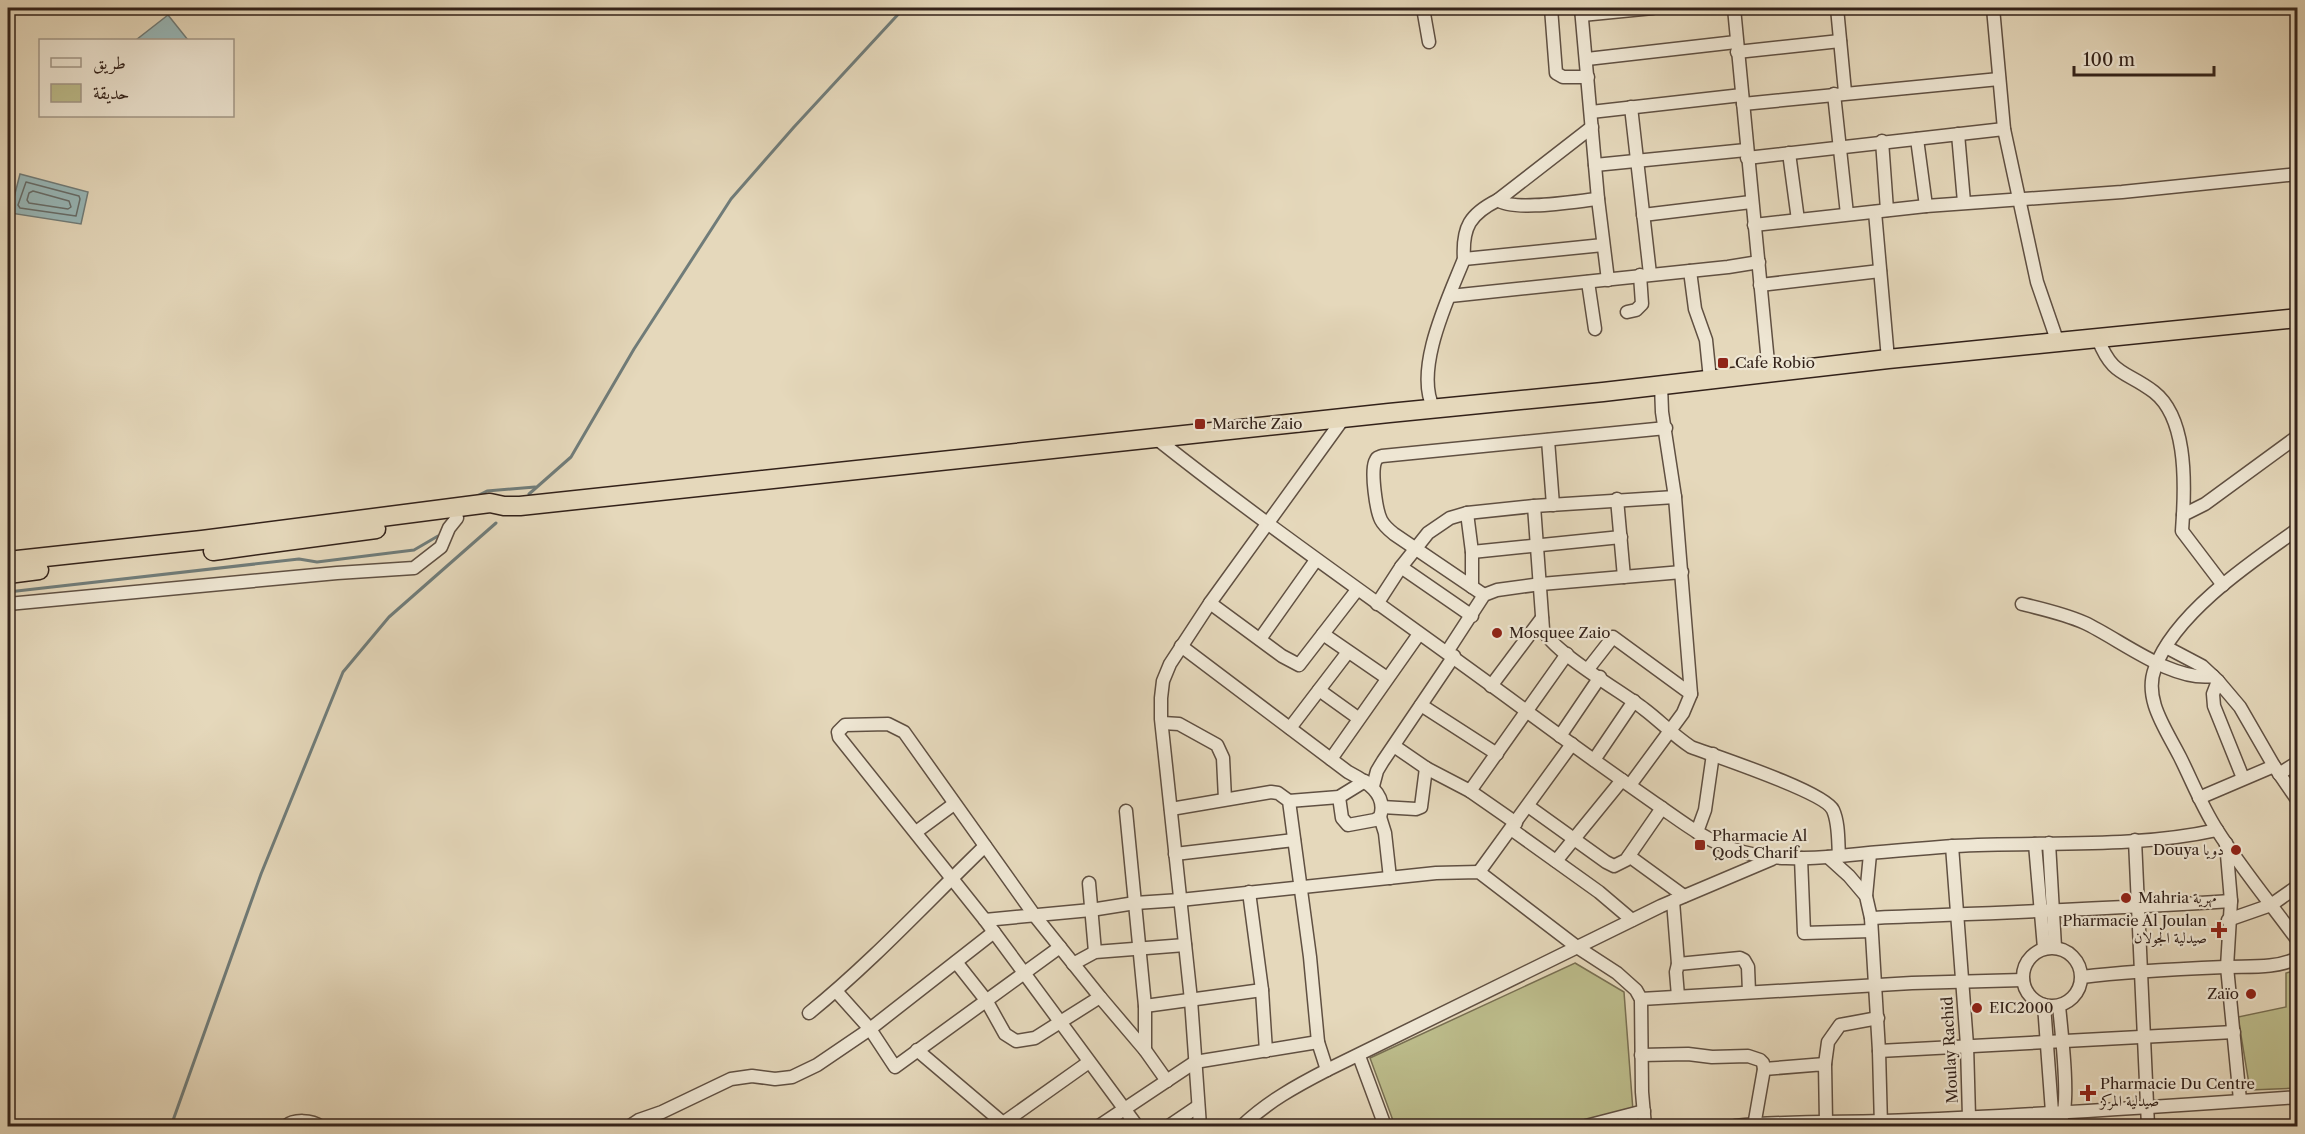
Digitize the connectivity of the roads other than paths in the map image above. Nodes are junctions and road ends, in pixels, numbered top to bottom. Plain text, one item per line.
1 (1423, 8) edge
2 (1551, 8) edge
3 (1653, 8) edge
4 (1734, 8) edge
5 (1837, 8) edge
6 (1993, 8) edge
7 (1637, 9) edge
8 (1582, 11) edge
9 (1840, 41) junction
10 (1429, 42) dead end
11 (1737, 47) junction
12 (1587, 59) junction
13 (1587, 77) junction
14 (1999, 79) junction
15 (1839, 93) junction
16 (1742, 100) junction
17 (1631, 107) junction
18 (1591, 112) junction
19 (1592, 127) junction
20 (2004, 129) junction
21 (1958, 134) junction
22 (1917, 140) junction
23 (1882, 141) junction
24 (1840, 146) junction
25 (1789, 153) junction
26 (1747, 154) junction
27 (1637, 162) junction
28 (1595, 165) junction
29 (2298, 174) edge
30 (2020, 198) junction
31 (1598, 199) junction
32 (1498, 200) junction
33 (1751, 202) junction
34 (1964, 202) junction
35 (1926, 206) junction
36 (1881, 211) junction
37 (1847, 214) junction
38 (1643, 215) junction
39 (1798, 220) junction
40 (1754, 225) junction
41 (1603, 244) junction
42 (1464, 259) junction
43 (1759, 262) junction
44 (1689, 271) junction
45 (1880, 271) junction
46 (1645, 275) junction
47 (1608, 280) junction
48 (1588, 282) junction
49 (1760, 285) junction
50 (1450, 296) junction
51 (1627, 312) dead end
52 (2298, 318) edge
53 (1594, 329) dead end
54 (2098, 339) junction
55 (2058, 343) junction
56 (1888, 359) junction
57 (1769, 373) junction
58 (1710, 379) junction
59 (1661, 385) junction
60 (1434, 409) junction
61 (1343, 419) junction
62 (1666, 428) junction
63 (2298, 436) edge
64 (1157, 439) junction
65 (1548, 440) junction
66 (1675, 497) junction
67 (1617, 499) junction
68 (1553, 505) junction
69 (1534, 506) junction
70 (504, 507) junction
71 (1467, 513) junction
72 (2183, 515) junction
73 (456, 518) junction
74 (1267, 525) junction
75 (2298, 529) edge
76 (1621, 537) junction
77 (1538, 546) junction
78 (1416, 549) junction
79 (1472, 552) junction
80 (1316, 560) junction
81 (8, 561) edge
82 (1401, 567) junction
83 (1682, 572) junction
84 (8, 574) edge
85 (1624, 578) junction
86 (1541, 584) junction
87 (2223, 585) junction
88 (1472, 587) junction
89 (1357, 590) junction
90 (1484, 595) junction
91 (1210, 603) junction
92 (8, 604) edge
93 (1377, 604) junction
94 (2022, 604) dead end
95 (1472, 616) junction
96 (1542, 618) junction
97 (1323, 634) junction
98 (1419, 634) junction
99 (1260, 639) junction
100 (1181, 646) junction
101 (2166, 647) junction
102 (1348, 652) junction
103 (1451, 654) junction
104 (1567, 654) junction
105 (2157, 663) junction
106 (1588, 669) junction
107 (1600, 677) junction
108 (1387, 678) junction
109 (2215, 678) junction
110 (1491, 686) junction
111 (1319, 690) junction
112 (1692, 694) junction
113 (1634, 701) junction
114 (1421, 705) junction
115 (1527, 711) junction
116 (1358, 718) junction
117 (1163, 723) junction
118 (1290, 728) junction
119 (1670, 730) junction
120 (1560, 736) junction
121 (1572, 744) junction
122 (1394, 746) junction
123 (1497, 754) junction
124 (1713, 754) junction
125 (1331, 759) junction
126 (1594, 760) junction
127 (2298, 762) edge
128 (1426, 768) junction
129 (2276, 770) junction
130 (2243, 778) junction
131 (1626, 783) junction
132 (1369, 784) junction
133 (1470, 791) junction
134 (1339, 797) junction
135 (2199, 798) junction
136 (1225, 799) junction
137 (1290, 801) junction
138 (2298, 801) edge
139 (954, 804) junction
140 (1528, 806) junction
141 (1662, 808) junction
142 (1171, 809) junction
143 (1126, 812) dead end
144 (1381, 812) junction
145 (1514, 826) junction
146 (2217, 830) junction
147 (915, 832) junction
148 (1696, 832) junction
149 (1294, 840) junction
150 (2135, 840) junction
151 (1574, 841) junction
152 (2226, 842) junction
153 (2049, 843) junction
154 (2035, 844) junction
155 (985, 846) junction
156 (1952, 846) junction
157 (1175, 854) junction
158 (1870, 854) junction
159 (1629, 856) junction
160 (1834, 857) junction
161 (1801, 858) junction
162 (1772, 859) junction
163 (1556, 861) junction
164 (1479, 872) junction
165 (2251, 876) junction
166 (952, 878) junction
167 (1390, 878) junction
168 (2228, 882) junction
169 (1089, 883) dead end
170 (2298, 886) edge
171 (1300, 888) junction
172 (1249, 892) junction
173 (1866, 896) junction
174 (1679, 898) junction
175 (1180, 900) junction
176 (2231, 901) junction
177 (1135, 903) junction
178 (2271, 905) junction
179 (2138, 906) junction
180 (1091, 910) junction
181 (2047, 911) junction
182 (1035, 915) junction
183 (1957, 915) junction
184 (985, 920) junction
185 (1632, 920) junction
186 (2228, 921) junction
187 (1871, 925) junction
188 (994, 932) junction
189 (2298, 941) edge
190 (1185, 945) junction
191 (1060, 946) junction
192 (1577, 947) junction
193 (2050, 948) junction
194 (1138, 950) junction
195 (1095, 952) junction
196 (2298, 958) edge
197 (956, 962) junction
198 (1073, 964) junction
199 (1678, 964) junction
200 (2227, 967) junction
201 (1025, 972) junction
202 (2141, 973) junction
203 (2082, 977) junction
204 (2023, 980) junction
205 (1962, 981) junction
206 (1876, 986) junction
207 (1262, 990) junction
208 (836, 991) junction
209 (1749, 992) junction
210 (1678, 996) junction
211 (1100, 997) junction
212 (1641, 999) junction
213 (986, 1000) junction
214 (1191, 1000) junction
215 (2043, 1005) junction
216 (1145, 1006) junction
217 (2059, 1006) junction
218 (809, 1013) dead end
219 (1878, 1018) junction
220 (1059, 1023) junction
221 (870, 1029) junction
222 (2234, 1032) junction
223 (2144, 1036) junction
224 (2062, 1040) junction
225 (2047, 1041) junction
226 (1318, 1042) junction
227 (1967, 1045) junction
228 (917, 1050) junction
229 (1145, 1050) junction
230 (1266, 1051) junction
231 (1879, 1051) junction
232 (1641, 1055) junction
233 (1359, 1056) junction
234 (1089, 1062) junction
235 (1195, 1062) junction
236 (1825, 1064) junction
237 (1764, 1069) junction
238 (1326, 1070) junction
239 (1167, 1081) junction
240 (2298, 1097) edge
241 (2240, 1100) junction
242 (2148, 1106) junction
243 (1197, 1107) junction
244 (1124, 1109) junction
245 (1644, 1111) junction
246 (2066, 1111) junction
247 (1969, 1117) junction
248 (2057, 1121) edge
249 (1826, 1122) junction
250 (1881, 1124) edge
251 (1006, 1125) edge
252 (1755, 1125) edge
253 (286, 1126) edge
254 (320, 1126) edge
255 (630, 1126) edge
256 (1099, 1126) edge
257 (1137, 1126) edge
258 (1169, 1126) edge
259 (1200, 1126) edge
260 (1242, 1126) edge
261 (1385, 1126) edge
262 (1586, 1126) edge
263 (1645, 1126) edge
264 (1735, 1126) edge
265 (2148, 1126) edge

1 - 10 street
2 - 13 street
3 - 7 street
4 - 11 street
5 - 9 street
6 - 14 street
7 - 8 street
8 - 12 street
9 - 11 street
9 - 15 street
11 - 12 street
11 - 16 street
12 - 13 street
13 - 18 street
14 - 15 street
14 - 20 street
15 - 16 street
15 - 24 street
16 - 17 street
16 - 26 street
17 - 18 street
17 - 27 street
18 - 19 street
19 - 28 street
19 - 32 street
20 - 21 street
20 - 30 street
21 - 22 street
21 - 34 street
22 - 23 street
22 - 35 street
23 - 24 street
23 - 36 street
24 - 25 street
24 - 37 street
25 - 26 street
25 - 39 street
26 - 27 street
26 - 33 street
27 - 28 street
27 - 38 street
28 - 31 street
29 - 30 street
30 - 34 street
30 - 55 street
31 - 32 street
31 - 41 street
32 - 42 street
33 - 38 street
33 - 40 street
34 - 35 street
35 - 36 street
36 - 37 street
36 - 45 street
37 - 39 street
38 - 46 street
39 - 40 street
40 - 43 street
41 - 42 street
41 - 47 street
42 - 50 street
43 - 44 street
43 - 49 street
44 - 46 street
44 - 58 street
45 - 49 street
45 - 56 street
46 - 47 street
46 - 51 street
47 - 48 street
48 - 50 street
48 - 53 street
49 - 57 street
50 - 60 street
52 - 54 highway
54 - 55 highway
54 - 72 street
55 - 56 highway
56 - 57 highway
57 - 58 highway
58 - 59 highway
59 - 60 highway
59 - 62 street
60 - 61 highway
61 - 64 highway
61 - 74 street
62 - 65 street
62 - 66 street
63 - 72 street
64 - 70 highway
64 - 74 street
65 - 68 street
65 - 78 street
66 - 67 street
66 - 83 street
67 - 68 street
67 - 76 street
68 - 69 street
69 - 71 street
69 - 77 street
70 - 73 highway
70 - 81 highway
71 - 78 street
71 - 79 street
72 - 87 street
73 - 84 highway
73 - 92 street
74 - 80 street
74 - 91 street
75 - 87 street
76 - 77 street
76 - 85 street
77 - 79 street
77 - 86 street
78 - 82 street
78 - 88 street
79 - 88 street
80 - 89 street
80 - 99 street
82 - 93 street
82 - 95 street
83 - 85 street
83 - 112 street
85 - 86 street
86 - 90 street
86 - 96 street
87 - 101 street
88 - 90 street
89 - 93 street
89 - 97 street
90 - 95 street
91 - 99 street
91 - 100 street
93 - 98 street
94 - 105 street
95 - 103 street
96 - 104 street
96 - 110 street
97 - 99 street
97 - 102 street
98 - 103 street
98 - 108 street
100 - 117 street
100 - 118 street
101 - 105 street
101 - 109 street
102 - 108 street
102 - 111 street
103 - 110 street
103 - 114 street
104 - 106 street
104 - 115 street
105 - 109 street
105 - 135 street
106 - 107 street
106 - 112 street
107 - 113 street
107 - 120 street
108 - 116 street
109 - 129 street
109 - 130 street
110 - 115 street
111 - 116 street
111 - 118 street
112 - 119 street
113 - 119 street
113 - 126 street
114 - 122 street
114 - 123 street
115 - 120 street
115 - 123 street
116 - 125 street
117 - 136 street
117 - 142 street
118 - 125 street
119 - 124 street
119 - 131 street
120 - 121 street
121 - 126 street
121 - 140 street
122 - 128 street
122 - 132 street
123 - 133 street
124 - 148 street
124 - 160 street
125 - 132 street
126 - 131 street
127 - 129 street
128 - 133 street
128 - 144 street
129 - 130 street
129 - 138 street
130 - 135 street
131 - 141 street
131 - 151 street
132 - 134 street
132 - 144 street
133 - 145 street
134 - 137 street
134 - 144 street
135 - 146 street
136 - 137 street
136 - 142 street
137 - 149 street
139 - 147 street
139 - 147 street
139 - 155 street
140 - 145 street
140 - 151 street
141 - 148 street
141 - 159 street
142 - 157 street
143 - 177 street
144 - 167 street
145 - 163 street
145 - 164 street
146 - 150 street
146 - 152 street
147 - 166 street
148 - 162 street
149 - 157 street
149 - 171 street
150 - 153 street
150 - 179 street
151 - 159 street
151 - 163 street
152 - 165 street
152 - 168 street
153 - 154 street
153 - 181 street
154 - 156 street
154 - 181 street
155 - 166 street
155 - 182 street
156 - 158 street
156 - 183 street, Moulay Rachid
157 - 175 street
158 - 160 street
158 - 173 street
159 - 174 street
160 - 161 street
160 - 173 street
161 - 162 street
161 - 187 street
162 - 174 street
163 - 185 street
164 - 167 street
164 - 192 street
165 - 168 street
165 - 178 street
166 - 184 street
166 - 208 street
167 - 171 street
168 - 176 street
169 - 180 street
170 - 178 street
171 - 172 street
171 - 226 street
172 - 175 street
172 - 207 street
173 - 187 street
174 - 185 street
174 - 199 street
175 - 177 street
175 - 190 street
176 - 179 street
176 - 186 street
177 - 180 street
177 - 194 street
178 - 186 street
178 - 189 street
179 - 181 street
179 - 202 street
180 - 182 street
180 - 195 street
181 - 183 street
181 - 193 street
182 - 184 street
182 - 191 street
183 - 187 street
183 - 205 street, Moulay Rachid
184 - 188 street
185 - 192 street
186 - 200 street
187 - 206 street
188 - 197 street
188 - 201 street
190 - 194 street
190 - 214 street
191 - 198 street
191 - 201 street
192 - 212 street
192 - 233 street
193 - 203 street
193 - 204 street
194 - 195 street
194 - 216 street
195 - 198 street
196 - 200 street
197 - 213 street
197 - 221 street
198 - 211 street
199 - 209 street
199 - 210 street
200 - 202 street
200 - 222 street
201 - 213 street
201 - 220 street
202 - 203 street
202 - 223 street
203 - 217 street
204 - 205 street
204 - 215 street
205 - 206 street, Moulay Rachid
205 - 227 street, Moulay Rachid
206 - 209 street, Moulay Rachid
206 - 219 street
207 - 214 street
207 - 230 street
208 - 218 street
208 - 221 street
209 - 210 street, Moulay Rachid
210 - 212 street, Moulay Rachid
211 - 220 street
211 - 229 street
212 - 232 street
213 - 220 street
213 - 228 street
214 - 216 street
214 - 235 street
215 - 217 street
215 - 225 street
216 - 229 street
217 - 224 street
219 - 231 street
219 - 236 street
220 - 234 street
221 - 228 street
221 - 255 street
222 - 223 street
222 - 241 street
223 - 224 street
223 - 242 street
224 - 225 street
224 - 246 street
225 - 227 street
225 - 248 street
226 - 230 street
226 - 238 street
227 - 231 street
227 - 247 street, Moulay Rachid
228 - 251 street
229 - 239 street
230 - 235 street
231 - 250 street
232 - 237 street
232 - 245 street
233 - 238 street
233 - 261 street
234 - 244 street
234 - 251 street
235 - 239 street
235 - 243 street
236 - 237 street
236 - 249 street
237 - 252 street
238 - 260 street
239 - 244 street
240 - 241 street
241 - 242 street
242 - 246 street
242 - 265 street
243 - 258 street
243 - 259 street
244 - 256 street
244 - 257 street
245 - 262 street
245 - 263 street
246 - 248 street
247 - 248 street
247 - 250 street
249 - 250 street
249 - 252 street
252 - 264 street
253 - 254 street

